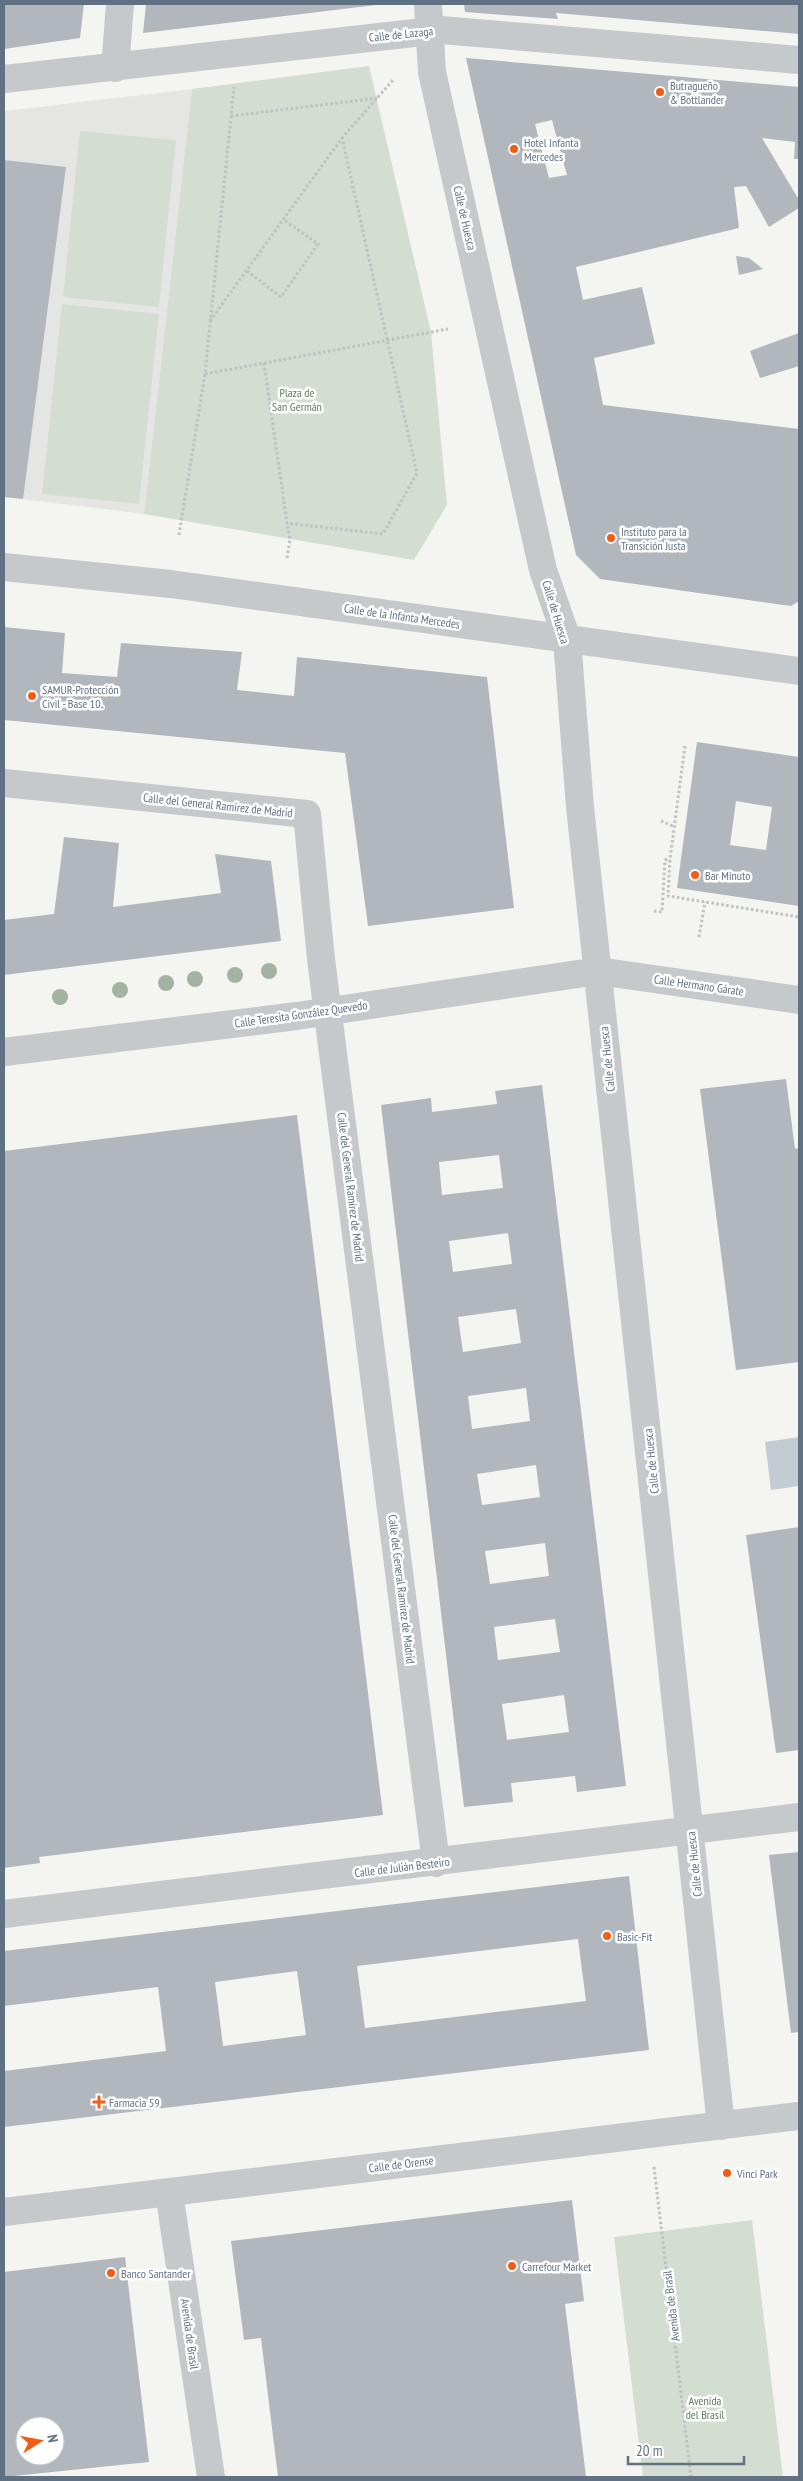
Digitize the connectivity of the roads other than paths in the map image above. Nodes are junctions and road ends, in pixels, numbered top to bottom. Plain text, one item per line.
1 (120, 4) edge
2 (428, 4) edge
3 (430, 32) junction
4 (799, 60) edge
5 (115, 68) junction
6 (4, 79) edge
7 (4, 567) edge
8 (567, 639) junction
9 (799, 671) edge
10 (4, 782) edge
11 (598, 971) junction
12 (799, 1000) edge
13 (329, 1011) junction
14 (4, 1052) edge
15 (799, 1817) edge
16 (690, 1832) junction
17 (436, 1863) junction
18 (4, 1914) edge
19 (799, 2116) edge
20 (721, 2126) junction
21 (169, 2192) junction
22 (4, 2212) edge
23 (211, 2477) edge

1 - 5 street
2 - 3 street, Calle de Huesca
3 - 4 street, Calle de Lazaga
3 - 5 street, Calle de Lazaga
3 - 8 street, Calle de Huesca
5 - 6 street, Calle de Lazaga
7 - 8 street, Calle de la Infanta Mercedes
8 - 9 street, Calle de la Infanta Mercedes
8 - 11 street, Calle de Huesca
10 - 13 street, Calle del General Ramírez de Madrid
11 - 12 street, Calle Hermano Gárate
11 - 13 street, Calle Teresita González Quevedo
11 - 16 street, Calle de Huesca
13 - 14 street, Calle Teresita González Quevedo
13 - 17 street, Calle del General Ramírez de Madrid
15 - 16 street, Calle de Julián Besteiro
16 - 17 street, Calle de Julián Besteiro
16 - 20 street, Calle de Huesca
17 - 18 street, Calle de Julián Besteiro
19 - 20 street, Calle de Orense
20 - 21 street, Calle de Orense
21 - 22 street, Calle de Orense
21 - 23 street, Avenida de Brasil

